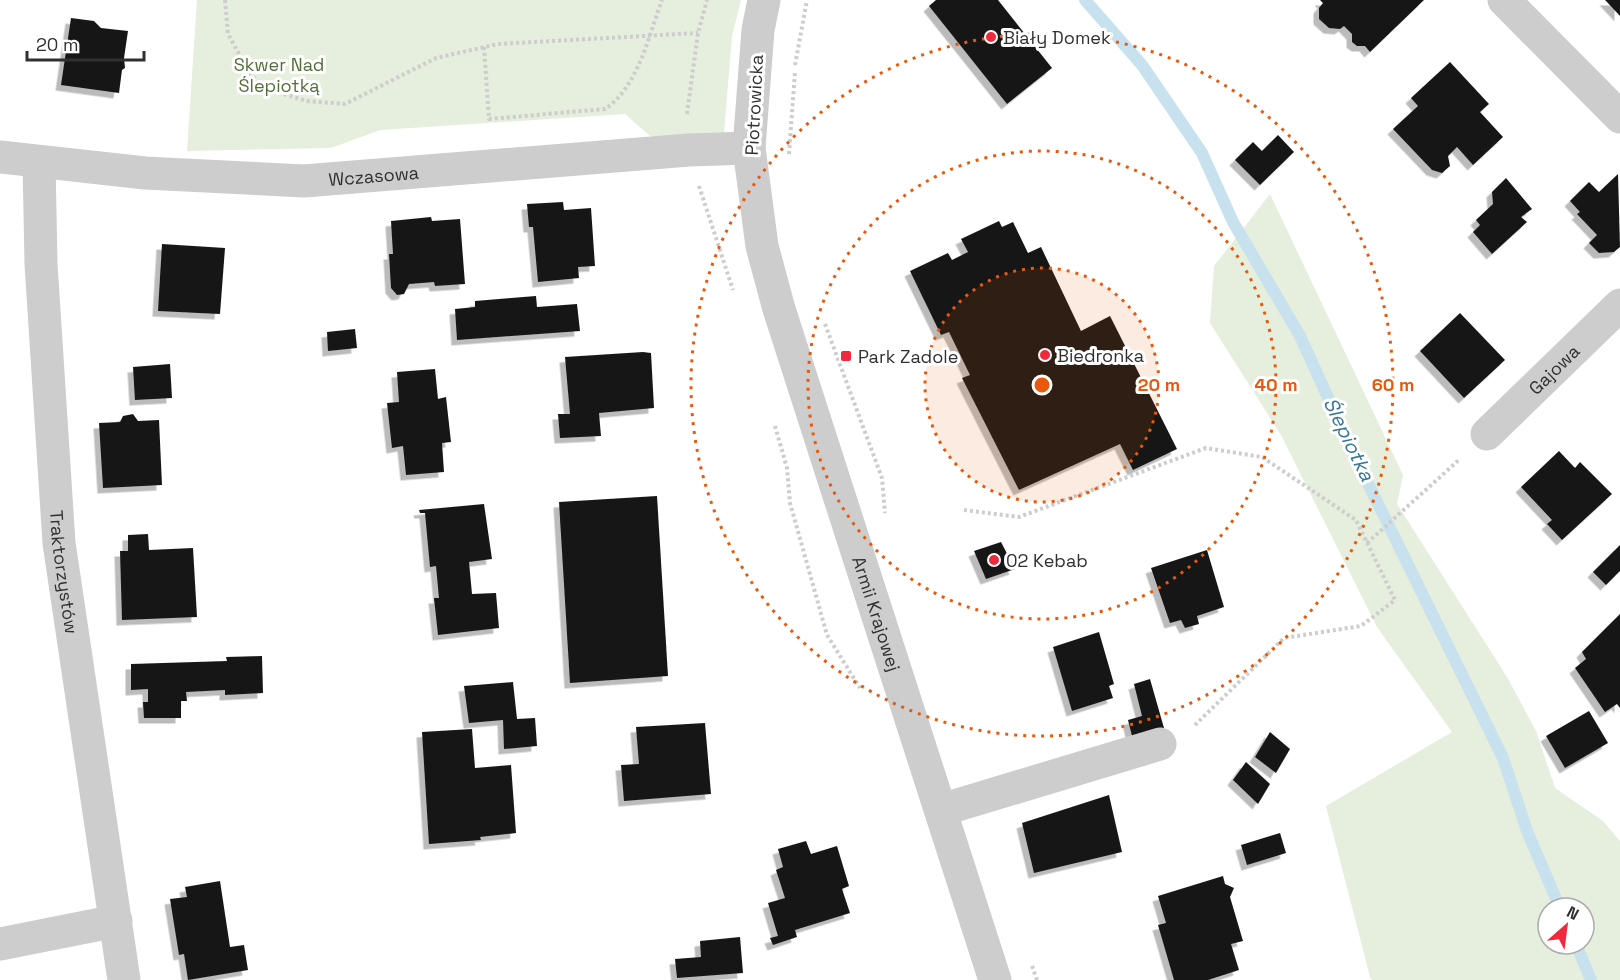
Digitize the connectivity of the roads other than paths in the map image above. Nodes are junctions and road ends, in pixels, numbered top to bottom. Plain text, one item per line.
1 (764, 0) edge
2 (1504, 0) edge
3 (1620, 117) edge
4 (749, 148) junction
5 (0, 157) edge
6 (39, 162) junction
7 (762, 246) joint
8 (1620, 305) edge
9 (1487, 434) road end
10 (1160, 744) road end
11 (941, 810) junction
12 (116, 921) junction
13 (0, 944) edge
14 (124, 980) edge
15 (995, 980) edge

1 - 4 street, Piotrowicka
2 - 3 street
4 - 6 street, Wczasowa
4 - 7 street, Piotrowicka
5 - 6 street, Wczasowa
6 - 12 street, Traktorzystów
7 - 11 street, Armii Krajowej
8 - 9 street, Gajowa
10 - 11 street
11 - 15 street, Armii Krajowej
12 - 13 street
12 - 14 street, Traktorzystów

